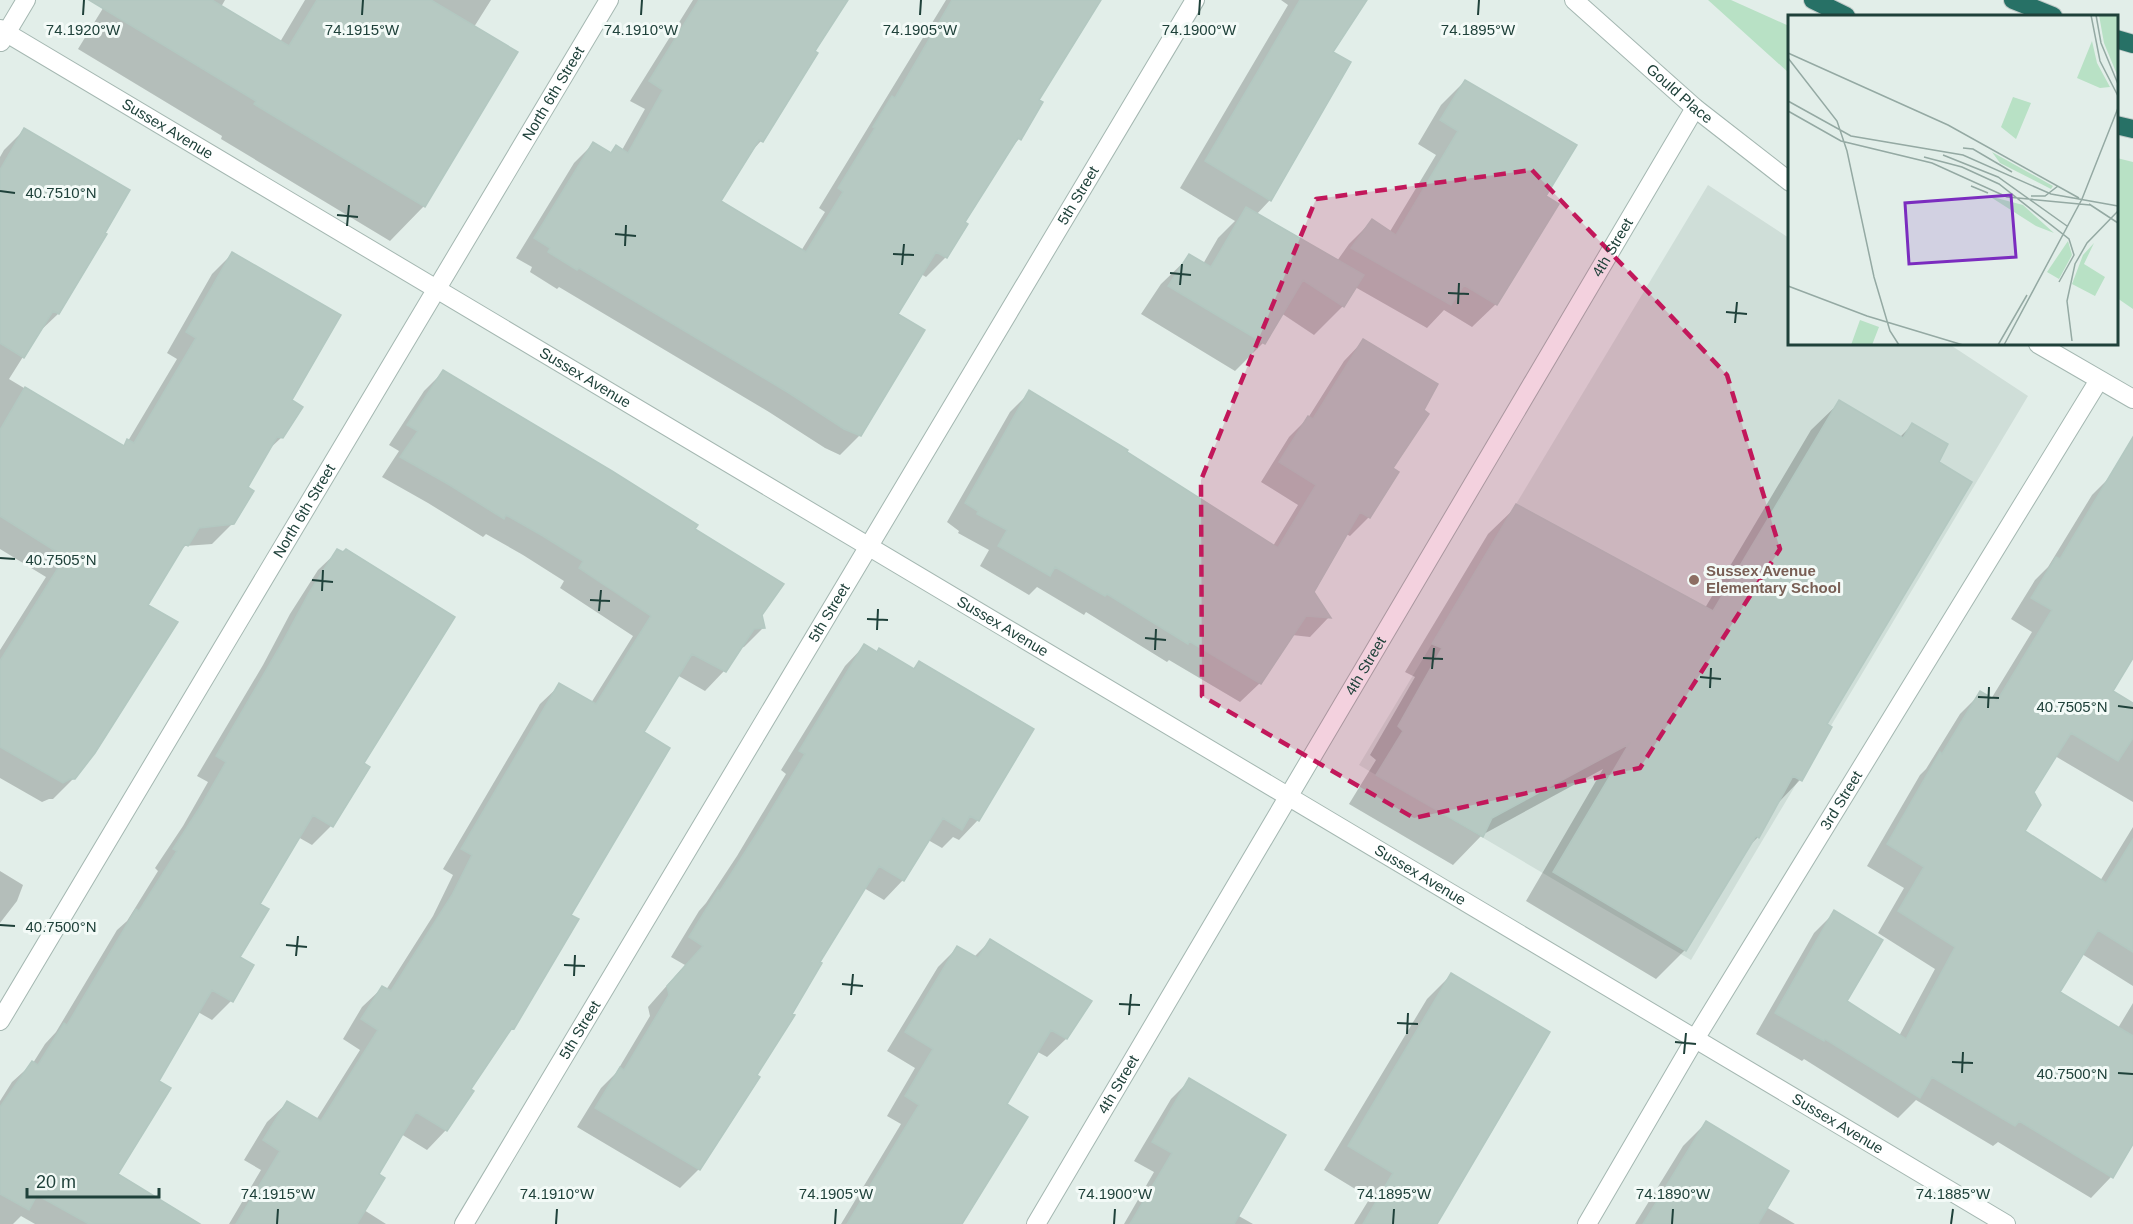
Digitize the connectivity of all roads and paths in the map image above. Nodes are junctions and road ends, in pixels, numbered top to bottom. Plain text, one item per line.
1 (26, 0) edge
2 (609, 0) edge
3 (1195, 0) edge
4 (1575, 0) edge
5 (1813, 0) edge
6 (2013, 0) edge
7 (1844, 15) edge
8 (2050, 15) edge
9 (2, 35) edge
10 (2118, 40) edge
11 (2133, 44) edge
12 (1695, 108) junction
13 (2118, 125) edge
14 (2133, 129) edge
15 (1788, 180) edge
16 (436, 289) junction
17 (2040, 345) edge
18 (2099, 380) junction
19 (2133, 399) edge
20 (869, 546) junction
21 (1289, 797) junction
22 (0, 1021) edge
23 (1695, 1039) junction
24 (464, 1224) edge
25 (1036, 1224) edge
26 (1587, 1224) edge
27 (2006, 1224) edge

1 - 9 street
2 - 16 street, North 6th Street
3 - 20 street, 5th Street
4 - 12 street, Gould Place
5 - 7 highway
6 - 8 highway
9 - 16 street, Sussex Avenue
10 - 11 highway
12 - 15 street, Gould Place
12 - 21 street, 4th Street
13 - 14 highway
16 - 20 street, Sussex Avenue
16 - 22 street, North 6th Street
17 - 18 street
18 - 19 street
18 - 23 street, 3rd Street
20 - 21 street, Sussex Avenue
20 - 24 street, 5th Street
21 - 23 street, Sussex Avenue
21 - 25 street, 4th Street
23 - 26 street, 3rd Street
23 - 27 street, Sussex Avenue

